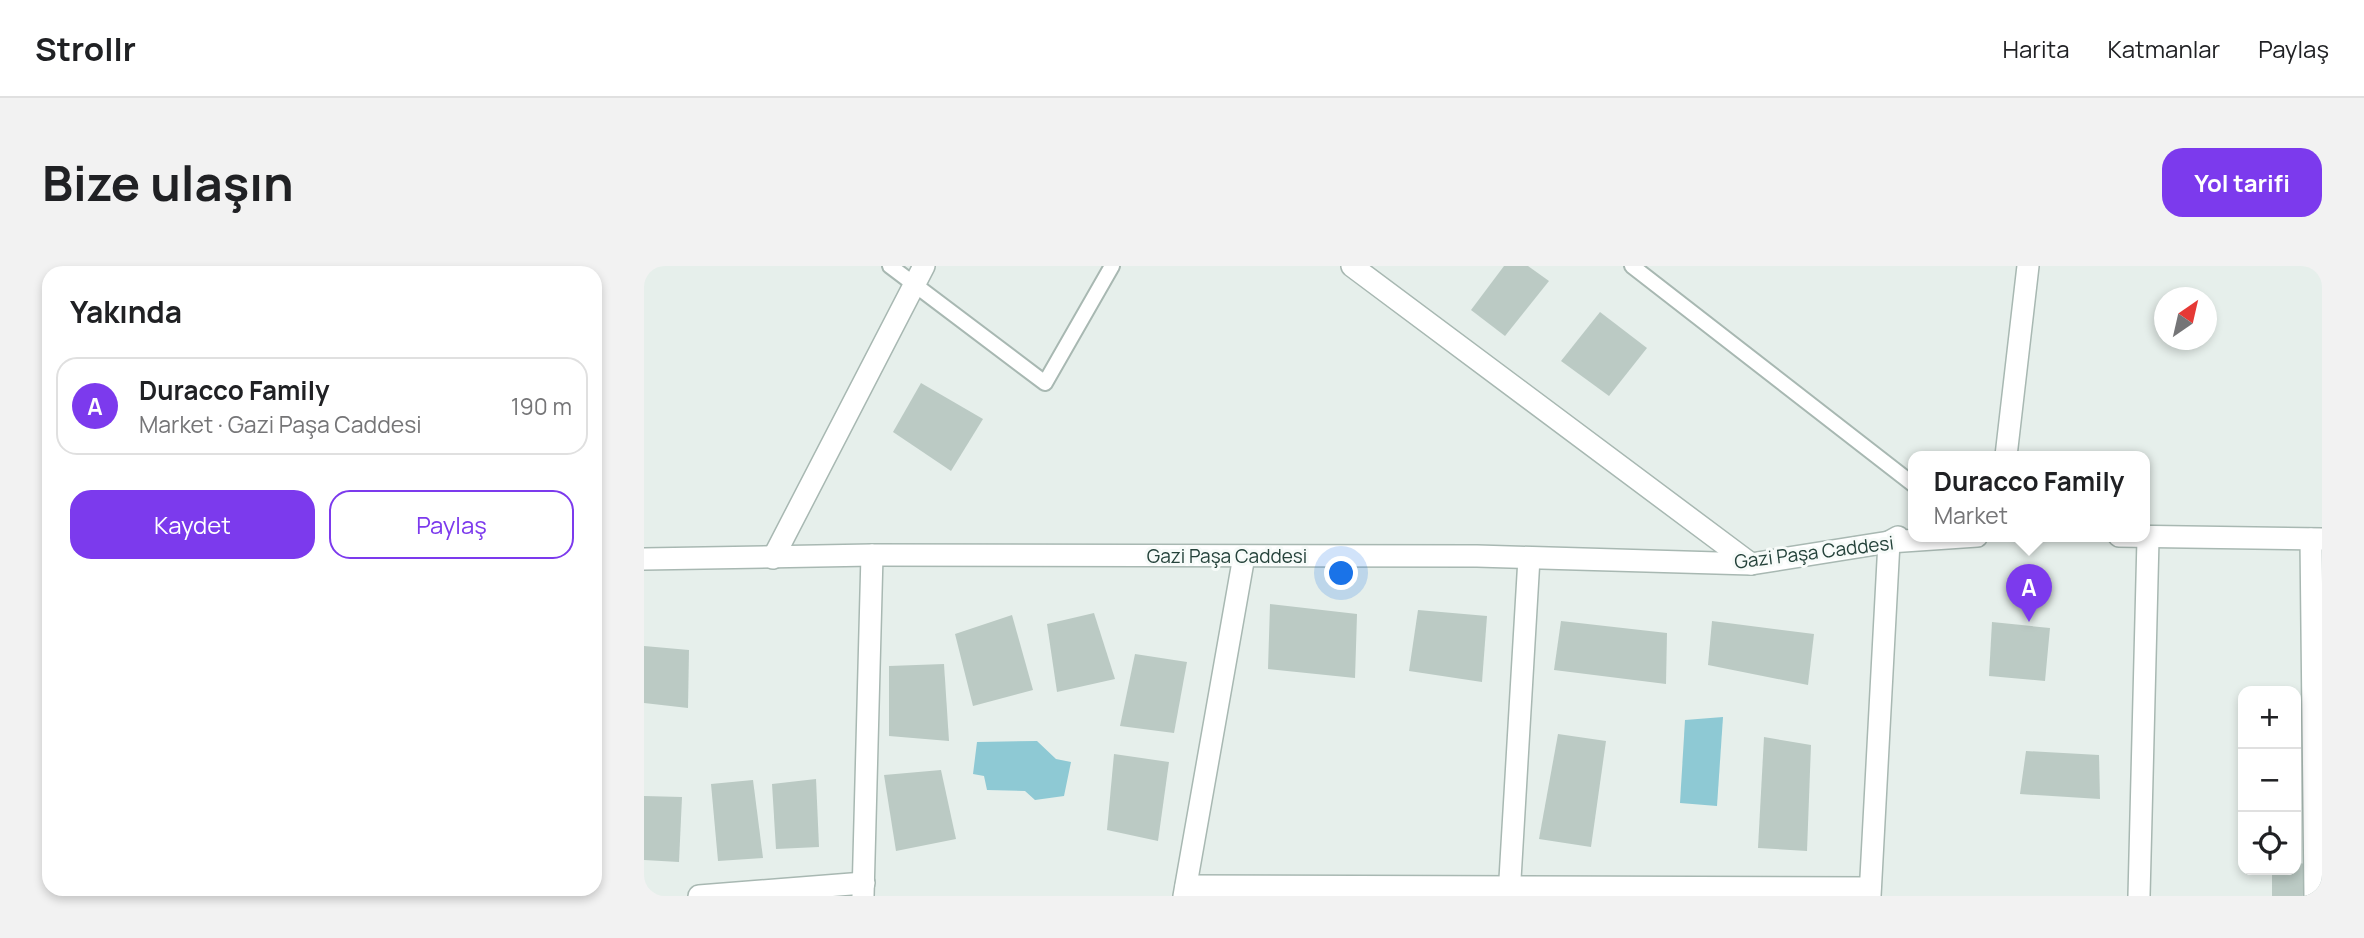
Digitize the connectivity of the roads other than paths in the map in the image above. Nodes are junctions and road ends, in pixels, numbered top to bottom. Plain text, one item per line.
1 (890, 266) edge
2 (1112, 266) edge
3 (1352, 266) edge
4 (1632, 266) edge
5 (2028, 266) edge
6 (919, 275) edge
7 (2007, 451) edge
8 (1908, 481) edge
9 (1908, 532) edge
10 (2150, 539) edge
11 (2317, 539) edge
12 (1908, 541) edge
13 (1888, 542) junction
14 (2148, 542) edge
15 (872, 555) junction
16 (1244, 555) junction
17 (773, 558) junction
18 (1529, 558) junction
19 (644, 559) edge
20 (1751, 564) junction
21 (864, 889) edge
22 (1185, 891) edge
23 (1510, 892) edge
24 (1870, 892) edge
25 (699, 896) edge
26 (2139, 896) edge
27 (2315, 896) edge

1 - 6 lane
2 - 6 lane
3 - 20 street
4 - 8 lane
5 - 7 street
6 - 17 street
9 - 13 street
10 - 11 street
11 - 27 street
12 - 13 street, Gazi Paşa Caddesi
13 - 20 street, Gazi Paşa Caddesi
13 - 24 street
14 - 26 street
15 - 16 street, Gazi Paşa Caddesi
15 - 17 street, Gazi Paşa Caddesi
15 - 21 street
16 - 18 street, Gazi Paşa Caddesi
16 - 22 street
17 - 19 street, Gazi Paşa Caddesi
18 - 20 street, Gazi Paşa Caddesi
18 - 23 street
21 - 25 street
22 - 23 street
23 - 24 street

